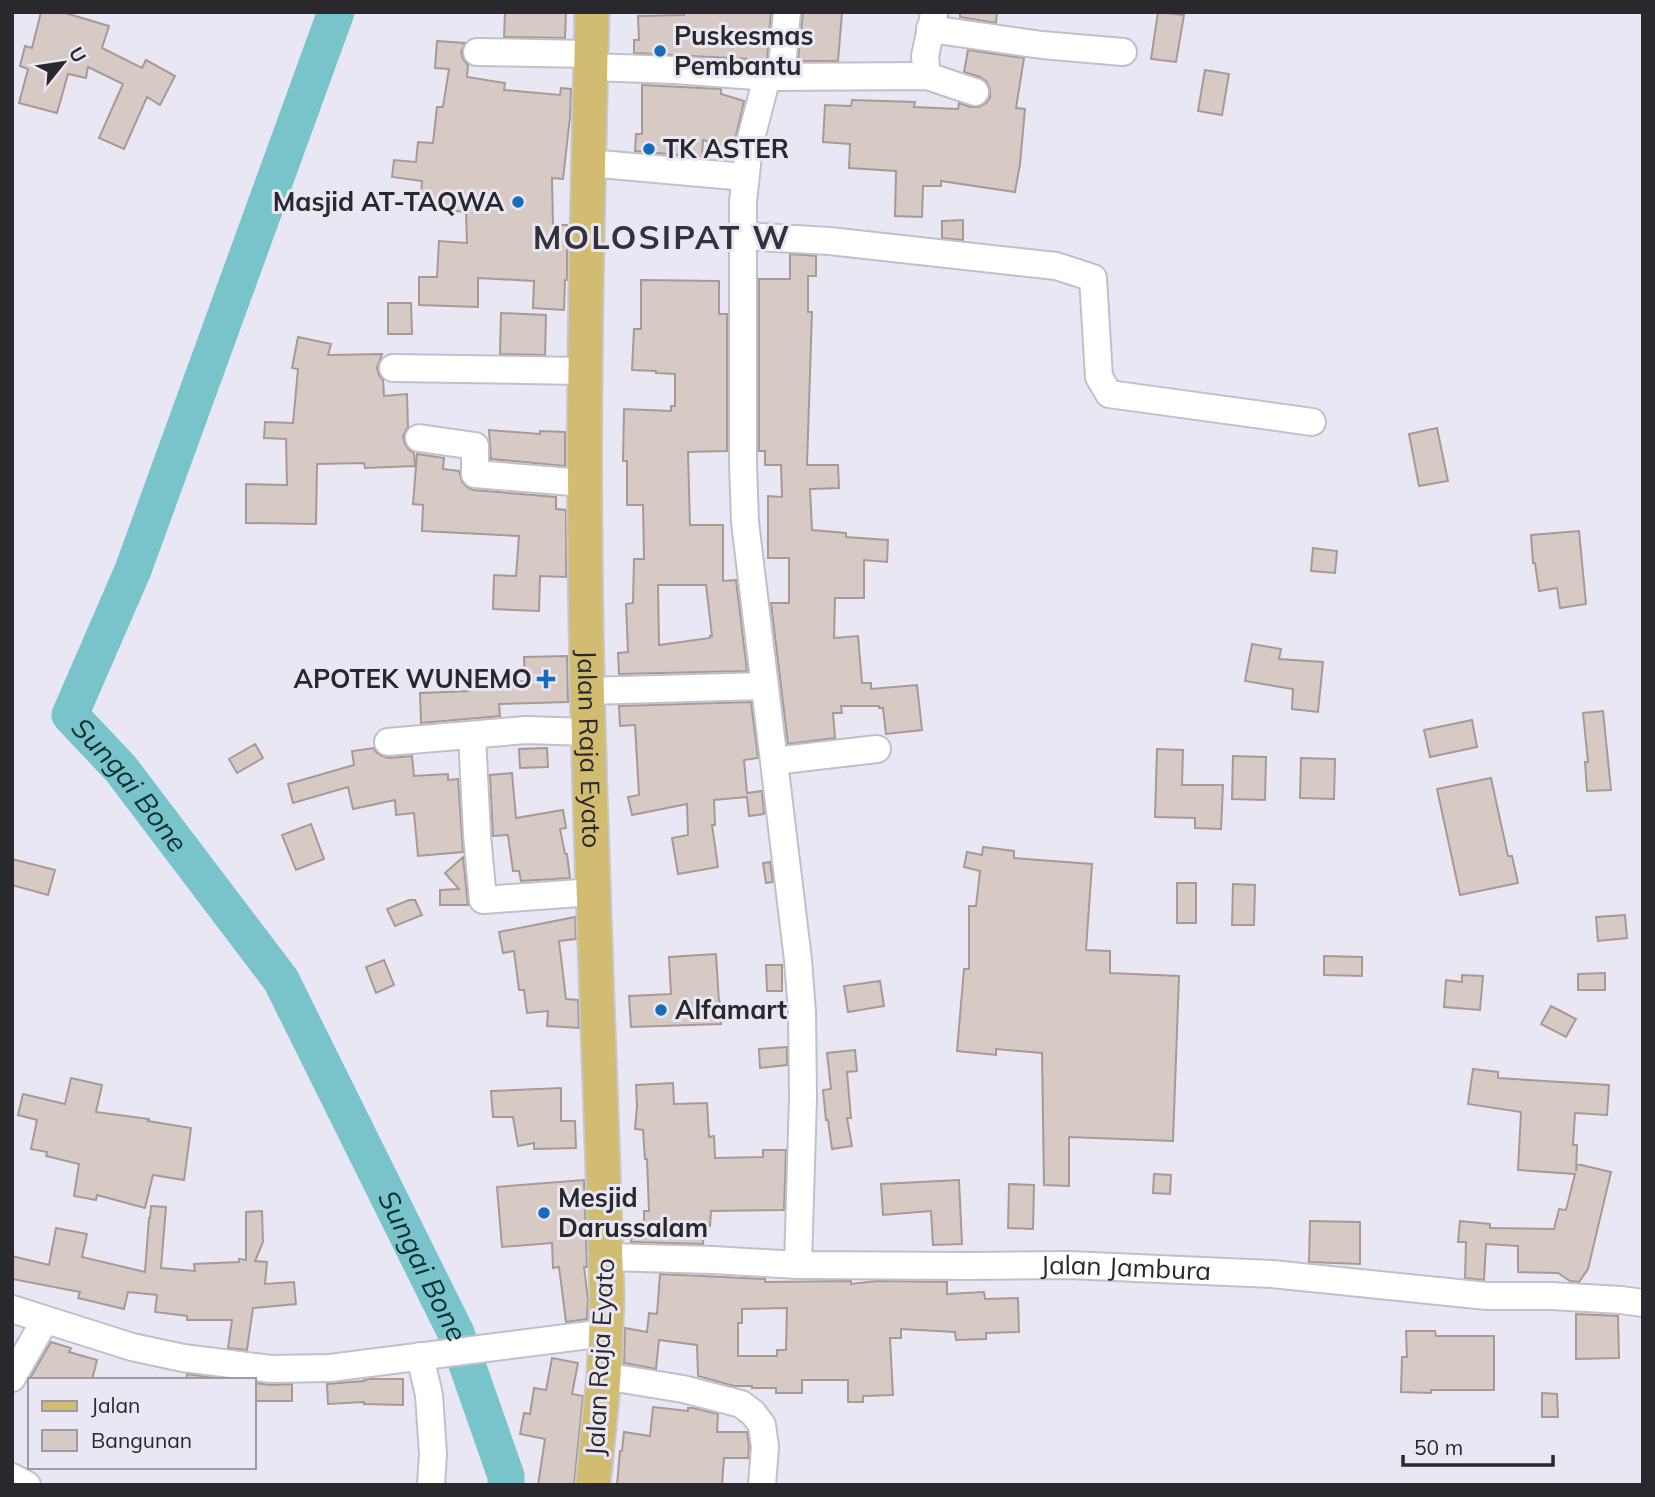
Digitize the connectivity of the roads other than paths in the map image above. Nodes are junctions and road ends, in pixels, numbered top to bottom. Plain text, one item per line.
1 (592, 12) edge
2 (787, 12) edge
3 (932, 21) edge
4 (477, 52) dead end
5 (1123, 52) dead end
6 (590, 60) junction
7 (927, 76) junction
8 (774, 77) junction
9 (975, 92) dead end
10 (589, 163) junction
11 (745, 177) junction
12 (743, 236) junction
13 (393, 368) dead end
14 (584, 371) junction
15 (1312, 422) dead end
16 (419, 438) dead end
17 (584, 482) junction
18 (764, 686) junction
19 (587, 691) junction
20 (588, 732) junction
21 (472, 736) junction
22 (388, 742) dead end
23 (877, 749) dead end
24 (774, 761) junction
25 (593, 892) junction
26 (606, 1257) junction
27 (798, 1265) junction
28 (1643, 1303) edge
29 (12, 1309) edge
30 (45, 1320) junction
31 (606, 1333) junction
32 (423, 1356) junction
33 (604, 1376) junction
34 (12, 1378) edge
35 (12, 1477) edge
36 (27, 1485) edge
37 (431, 1485) edge
38 (593, 1485) edge
39 (762, 1485) edge

1 - 6 main road, Jalan Raja Eyato
2 - 8 street
3 - 5 street
3 - 7 street
4 - 6 street
6 - 8 street
6 - 10 main road, Jalan Raja Eyato
7 - 8 street
7 - 9 street
8 - 11 street
10 - 11 street
10 - 14 main road, Jalan Raja Eyato
11 - 12 street
12 - 15 street
12 - 18 street
13 - 14 street
14 - 17 main road, Jalan Raja Eyato
16 - 17 street
17 - 19 main road, Jalan Raja Eyato
18 - 19 street
18 - 24 street
19 - 20 main road, Jalan Raja Eyato
20 - 21 street
20 - 25 main road, Jalan Raja Eyato
21 - 22 street
21 - 25 street
23 - 24 street
24 - 27 street
25 - 26 main road, Jalan Raja Eyato
26 - 27 street, Jalan Jambura
26 - 31 main road, Jalan Raja Eyato
27 - 28 street, Jalan Jambura
29 - 30 street
30 - 32 street
30 - 34 street
31 - 32 street
31 - 33 main road, Jalan Raja Eyato
32 - 37 street
33 - 38 main road, Jalan Raja Eyato
33 - 39 street
35 - 36 street

